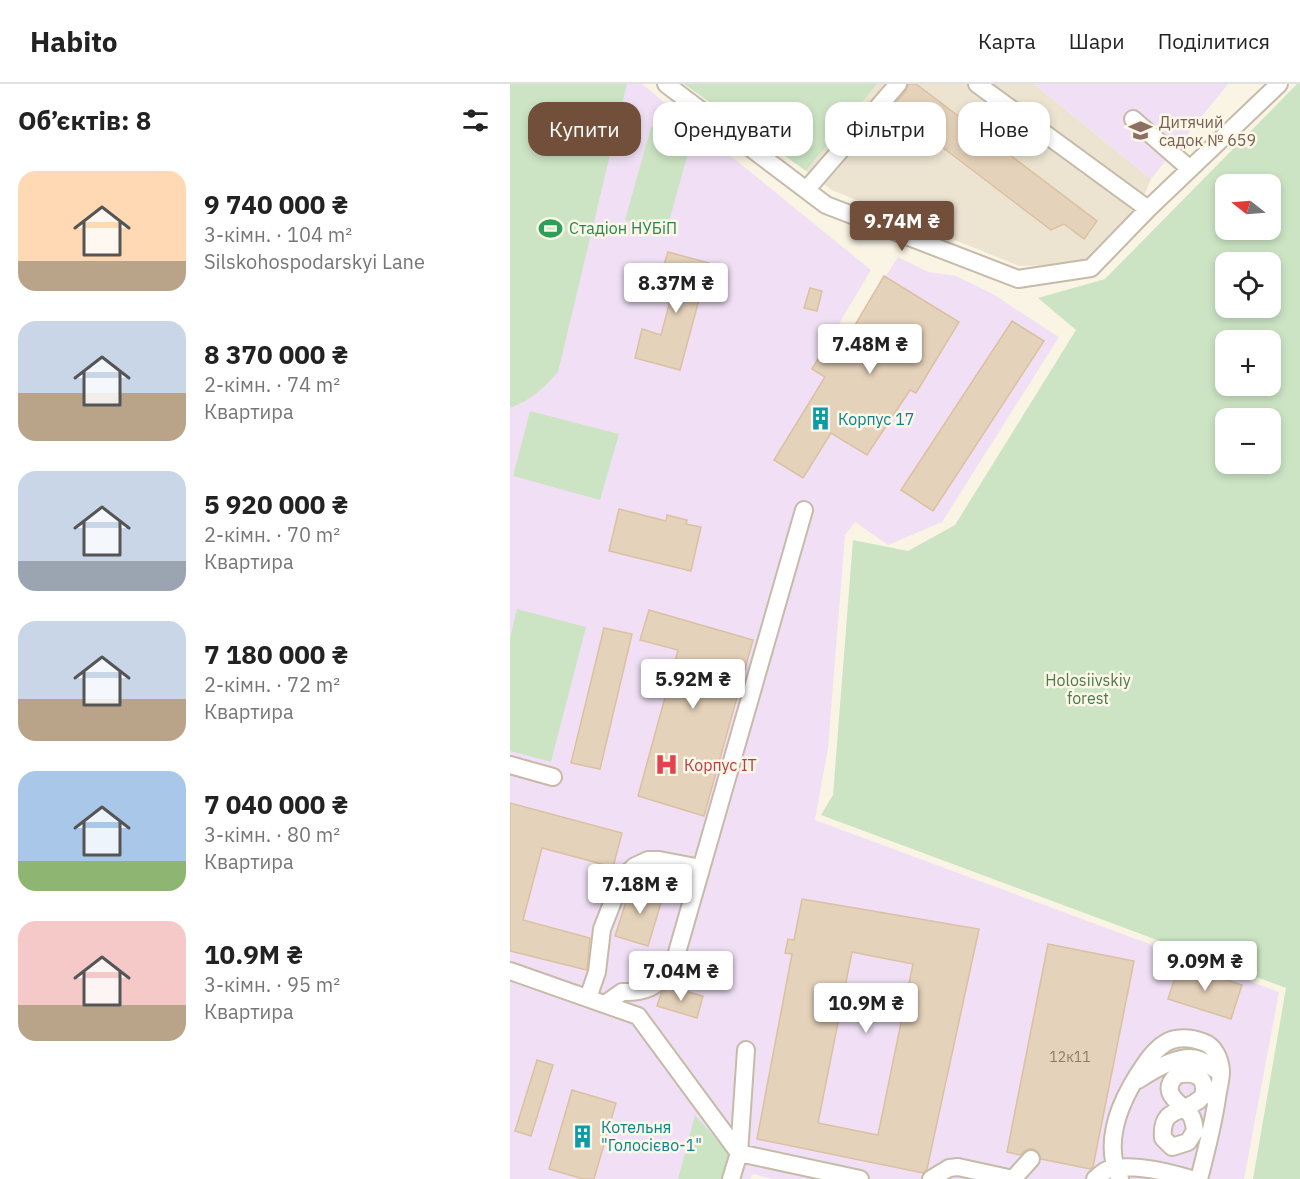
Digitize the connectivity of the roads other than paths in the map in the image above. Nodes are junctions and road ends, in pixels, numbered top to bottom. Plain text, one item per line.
1 (666, 84) edge
2 (898, 84) edge
3 (977, 84) edge
4 (1279, 84) edge
5 (1133, 118) dead end
6 (1190, 169) junction
7 (807, 189) junction
8 (1148, 209) junction
9 (804, 510) dead end
10 (510, 765) edge
11 (553, 777) dead end
12 (701, 868) junction
13 (510, 971) edge
14 (588, 998) junction
15 (605, 1004) junction
16 (746, 1050) dead end
17 (1172, 1147) junction
18 (739, 1153) junction
19 (1032, 1160) dead end
20 (1164, 1171) junction
21 (1117, 1173) edge
22 (731, 1179) edge
23 (860, 1179) edge
24 (931, 1179) edge
25 (1013, 1179) edge
26 (1095, 1179) edge
27 (1191, 1179) edge
28 (1199, 1179) edge

1 - 7 street
2 - 7 street
3 - 8 street
4 - 6 street
5 - 6 street
6 - 8 street
7 - 8 street
9 - 12 street
10 - 11 street
12 - 14 street
12 - 15 street
13 - 14 street
14 - 15 street
15 - 18 street
16 - 18 street
17 - 17 street
17 - 20 street
18 - 22 street
18 - 23 street
19 - 25 street
20 - 21 street
20 - 27 street
21 - 26 street
21 - 28 street
24 - 25 street

